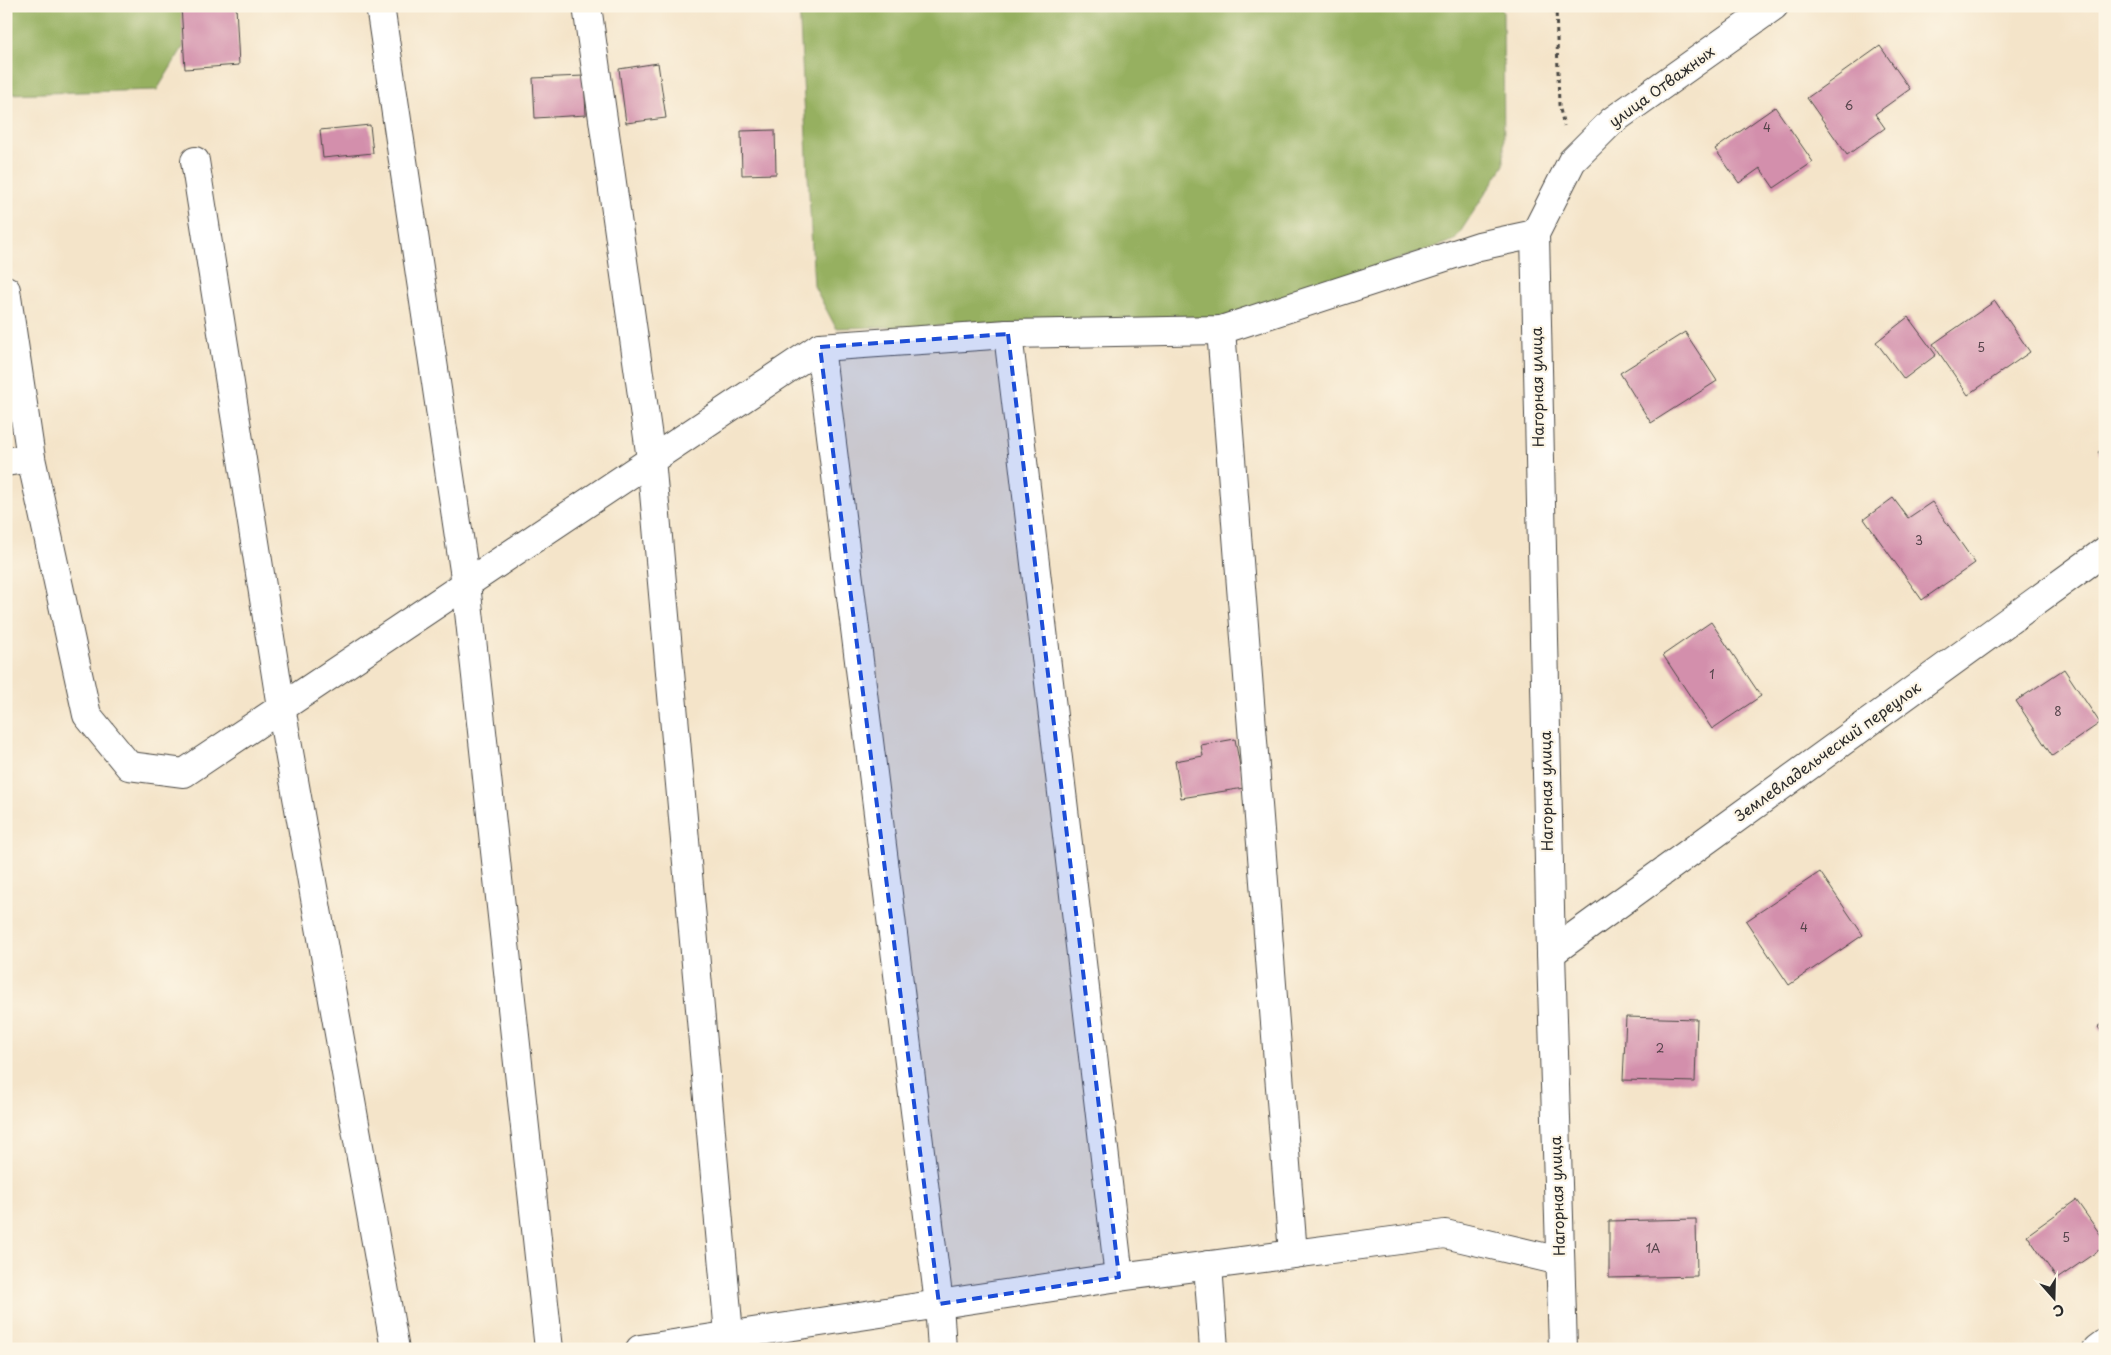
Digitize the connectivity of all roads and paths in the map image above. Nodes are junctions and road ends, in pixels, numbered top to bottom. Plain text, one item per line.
1 (380, 6) edge
2 (587, 6) edge
3 (1556, 6) edge
4 (1774, 6) edge
5 (195, 161) dead end
6 (1572, 161) junction
7 (1536, 234) junction
8 (6, 290) edge
9 (1221, 330) junction
10 (1008, 334) junction
11 (820, 347) junction
12 (651, 459) junction
13 (19, 460) edge
14 (2105, 551) edge
15 (466, 584) junction
16 (281, 707) junction
17 (1551, 953) junction
18 (1293, 1254) junction
19 (1560, 1261) junction
20 (1208, 1265) junction
21 (1119, 1277) junction
22 (939, 1304) junction
23 (729, 1334) junction
24 (2105, 1343) edge
25 (395, 1349) edge
26 (549, 1349) edge
27 (640, 1349) edge
28 (942, 1349) edge
29 (1214, 1349) edge
30 (1563, 1349) edge
31 (2097, 1349) edge

1 - 15 street
2 - 12 street
3 - 6 path
4 - 6 street, улица Отважных
5 - 16 street
6 - 7 street, улица Отважных
7 - 9 street
7 - 17 street, Нагорная улица
8 - 13 street
9 - 10 street
9 - 18 street
10 - 11 street
10 - 21 street
11 - 12 street
11 - 22 street
12 - 15 street
12 - 23 street
13 - 16 street
14 - 17 street, Землевладельческий переулок
15 - 16 street
15 - 26 street
16 - 25 street
17 - 19 street, Нагорная улица
18 - 19 street
18 - 20 street
19 - 30 street, Нагорная улица
20 - 21 street
20 - 29 street
21 - 22 street
22 - 23 street
22 - 28 street
23 - 27 street
24 - 31 street

